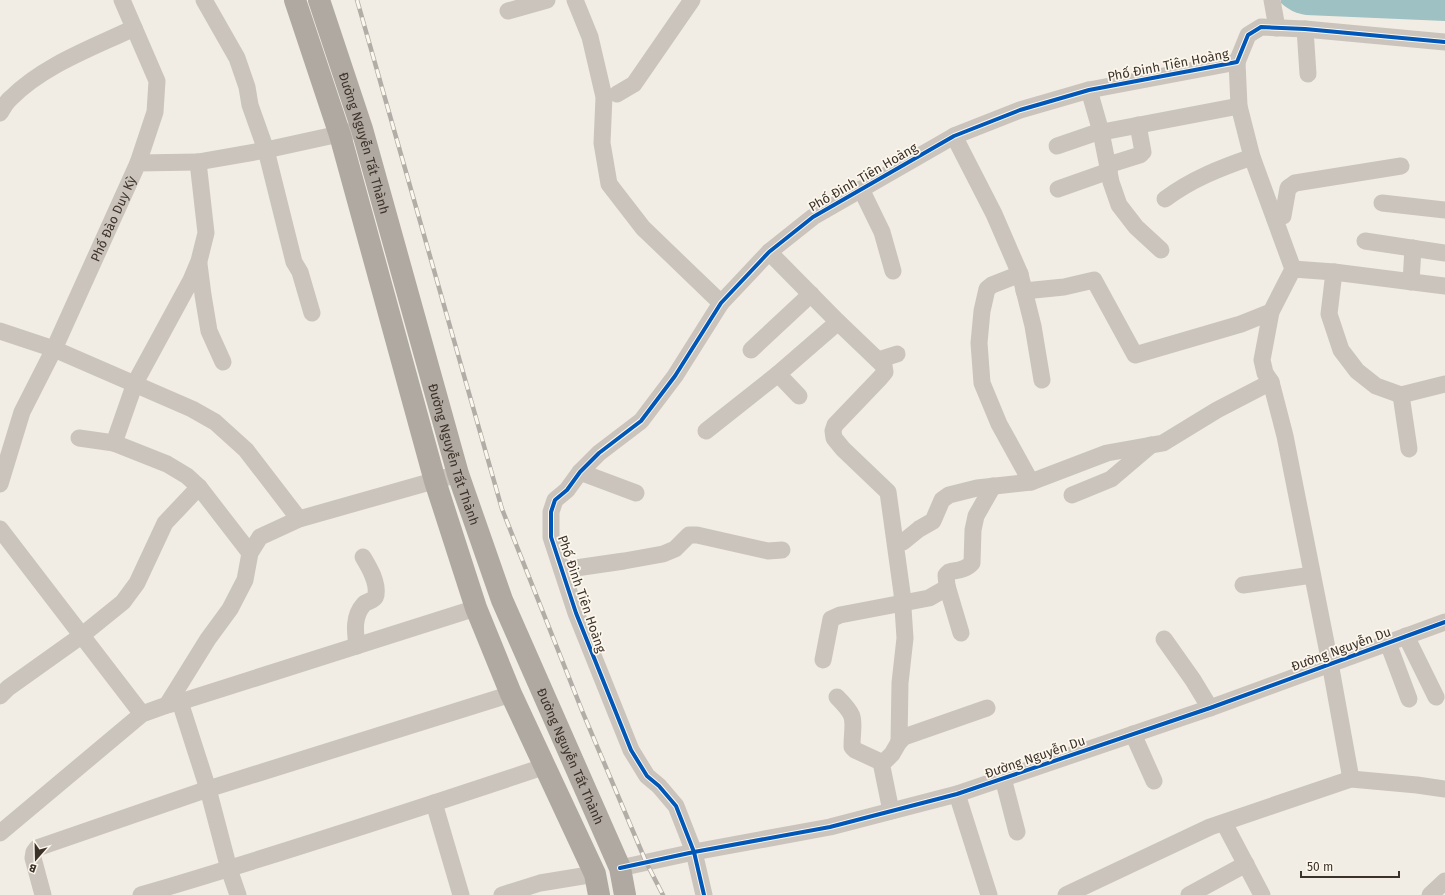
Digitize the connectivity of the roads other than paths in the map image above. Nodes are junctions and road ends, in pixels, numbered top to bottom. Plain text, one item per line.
1 (123, 0) edge
2 (204, 0) edge
3 (295, 0) edge
4 (319, 0) edge
5 (547, 0) edge
6 (575, 0) edge
7 (692, 0) edge
8 (1272, 0) edge
9 (508, 11) dead end
10 (134, 28) junction
11 (1277, 28) junction
12 (1306, 29) junction
13 (332, 41) junction
14 (1445, 42) edge
15 (311, 48) junction
16 (1237, 62) junction
17 (1308, 74) dead end
18 (1089, 90) junction
19 (617, 94) dead end
20 (1239, 106) junction
21 (0, 113) edge
22 (1138, 125) junction
23 (362, 129) junction
24 (1101, 132) junction
25 (340, 135) junction
26 (954, 136) junction
27 (1057, 146) dead end
28 (266, 150) junction
29 (1252, 156) junction
30 (198, 162) junction
31 (138, 163) junction
32 (1401, 166) dead end
33 (1109, 168) junction
34 (1058, 188) dead end
35 (861, 189) junction
36 (1164, 199) dead end
37 (1382, 203) dead end
38 (1445, 210) edge
39 (1274, 219) junction
40 (1365, 241) dead end
41 (1413, 248) junction
42 (1161, 250) dead end
43 (770, 252) junction
44 (1445, 253) edge
45 (199, 261) junction
46 (1293, 269) junction
47 (893, 271) dead end
48 (1334, 272) junction
49 (1020, 274) junction
50 (1410, 282) junction
51 (1445, 286) edge
52 (1024, 291) junction
53 (811, 294) junction
54 (721, 304) junction
55 (1271, 312) junction
56 (312, 313) dead end
57 (838, 322) junction
58 (0, 331) edge
59 (54, 349) junction
60 (751, 350) dead end
61 (897, 354) dead end
62 (878, 360) junction
63 (223, 362) dead end
64 (778, 374) junction
65 (1042, 380) dead end
66 (1271, 382) junction
67 (135, 383) junction
68 (1445, 384) edge
69 (1401, 395) junction
70 (799, 396) dead end
71 (706, 432) dead end
72 (79, 438) dead end
73 (114, 443) junction
74 (1152, 445) junction
75 (1409, 449) dead end
76 (580, 472) junction
77 (458, 474) junction
78 (435, 481) junction
79 (1031, 482) junction
80 (0, 484) edge
81 (993, 486) junction
82 (199, 487) junction
83 (636, 494) dead end
84 (1072, 495) dead end
85 (298, 519) junction
86 (0, 529) edge
87 (903, 542) dead end
88 (782, 550) dead end
89 (250, 553) junction
90 (363, 557) dead end
91 (562, 570) junction
92 (1312, 575) junction
93 (1243, 585) dead end
94 (947, 586) junction
95 (903, 604) junction
96 (476, 608) junction
97 (1445, 622) edge
98 (961, 633) dead end
99 (81, 636) junction
100 (1406, 636) junction
101 (1164, 639) dead end
102 (1388, 643) junction
103 (357, 646) junction
104 (823, 660) dead end
105 (1330, 663) junction
106 (538, 682) junction
107 (3, 688) edge
108 (511, 693) junction
109 (837, 697) dead end
110 (1436, 697) dead end
111 (1409, 699) dead end
112 (173, 703) junction
113 (988, 708) dead end
114 (1210, 708) junction
115 (142, 714) junction
116 (1133, 734) junction
117 (898, 742) junction
118 (883, 763) junction
119 (546, 766) junction
120 (1003, 778) junction
121 (1351, 779) junction
122 (1154, 781) dead end
123 (1445, 789) edge
124 (208, 790) junction
125 (957, 794) junction
126 (434, 803) junction
127 (891, 811) junction
128 (1224, 823) junction
129 (1, 830) edge
130 (1017, 832) dead end
131 (694, 852) junction
132 (1246, 864) junction
133 (620, 868) junction
134 (229, 869) junction
135 (1445, 881) edge
136 (597, 885) edge
137 (43, 895) edge
138 (141, 895) edge
139 (238, 895) edge
140 (460, 895) edge
141 (502, 895) edge
142 (625, 895) edge
143 (704, 895) edge
144 (989, 895) edge
145 (1066, 895) edge
146 (1189, 895) edge
147 (1262, 895) edge
148 (1430, 895) edge

1 - 10 street
2 - 28 street
3 - 15 main road, Đường Nguyễn Tất Thành
4 - 13 main road, Đường Nguyễn Tất Thành
5 - 9 street
6 - 54 street
7 - 19 street
8 - 11 street
10 - 21 street
10 - 31 street
11 - 12 street, Phố Đinh Tiên Hoàng
11 - 16 street, Phố Đinh Tiên Hoàng
12 - 14 street, Phố Đinh Tiên Hoàng
12 - 17 street
13 - 15 main road
13 - 23 main road, Đường Nguyễn Tất Thành
15 - 25 main road, Đường Nguyễn Tất Thành
16 - 18 street, Phố Đinh Tiên Hoàng
16 - 20 street
18 - 24 street
18 - 26 street, Phố Đinh Tiên Hoàng
20 - 22 street
20 - 29 street
22 - 24 street
22 - 33 street
23 - 25 street, Phố Đào Duy Kỳ
23 - 77 main road, Đường Nguyễn Tất Thành
24 - 27 street
24 - 33 street
25 - 28 street, Phố Đào Duy Kỳ
25 - 78 main road, Đường Nguyễn Tất Thành
26 - 35 street, Phố Đinh Tiên Hoàng
26 - 49 street
28 - 30 street, Phố Đào Duy Kỳ
28 - 56 street
29 - 36 street
29 - 39 street
30 - 31 street, Phố Đào Duy Kỳ
30 - 45 street
31 - 59 street, Phố Đào Duy Kỳ
32 - 39 street
33 - 34 street
33 - 42 street
35 - 43 street, Phố Đinh Tiên Hoàng
35 - 47 street
37 - 38 street
39 - 46 street
40 - 41 street
41 - 44 street
41 - 50 street
43 - 53 street
43 - 54 street, Phố Đinh Tiên Hoàng
45 - 63 street
45 - 67 street
46 - 48 street
46 - 55 street
48 - 50 street
48 - 69 street
49 - 52 street
49 - 79 street
50 - 51 street
52 - 55 street
52 - 65 street
53 - 57 street
53 - 60 street
54 - 76 street, Phố Đinh Tiên Hoàng
55 - 66 street
57 - 62 street
57 - 64 street
58 - 59 street
59 - 67 street
59 - 80 street, Phố Đào Duy Kỳ
61 - 62 street
62 - 95 street
64 - 70 street
64 - 71 street
66 - 74 street
66 - 92 street
67 - 73 street
67 - 85 street
68 - 69 street
69 - 75 street
72 - 73 street
73 - 82 street
74 - 79 street
74 - 84 street
76 - 83 street
76 - 91 street, Phố Đinh Tiên Hoàng
77 - 78 street
77 - 106 main road, Đường Nguyễn Tất Thành
78 - 85 street
78 - 96 main road, Đường Nguyễn Tất Thành
79 - 81 street
81 - 87 street
81 - 94 street
82 - 89 street
82 - 99 street
85 - 89 street
86 - 99 street
88 - 91 street
89 - 112 street
90 - 103 street
91 - 131 street, Phố Đinh Tiên Hoàng
92 - 93 street
92 - 105 street
94 - 95 street
94 - 98 street
95 - 104 street
95 - 117 street
96 - 103 street
96 - 108 main road, Đường Nguyễn Tất Thành
97 - 100 street, Đường Nguyễn Du
99 - 107 street
99 - 115 street
100 - 102 street, Đường Nguyễn Du
100 - 110 street
101 - 114 street
102 - 105 street, Đường Nguyễn Du
102 - 111 street
103 - 112 street
105 - 114 street, Đường Nguyễn Du
105 - 121 street
106 - 108 main road
106 - 133 main road, Đường Nguyễn Tất Thành
108 - 119 main road, Đường Nguyễn Tất Thành
108 - 124 street
109 - 118 street
112 - 115 street
112 - 124 street
113 - 117 street
114 - 116 street, Đường Nguyễn Du
115 - 129 street
116 - 120 street, Đường Nguyễn Du
116 - 122 street
117 - 118 street
118 - 127 street
119 - 126 street
119 - 136 main road, Đường Nguyễn Tất Thành
120 - 125 street, Đường Nguyễn Du
120 - 130 street
121 - 123 street
121 - 128 street
124 - 134 street
124 - 137 street
125 - 127 street, Đường Nguyễn Du
125 - 144 street
126 - 134 street
126 - 140 street
127 - 131 street, Đường Nguyễn Du
128 - 132 street
128 - 145 street
131 - 133 street, Đường Nguyễn Du
131 - 143 street, Phố Đinh Tiên Hoàng
132 - 146 street
132 - 147 street
133 - 142 main road, Đường Nguyễn Tất Thành
134 - 138 street
134 - 139 street
135 - 148 street
136 - 141 street

